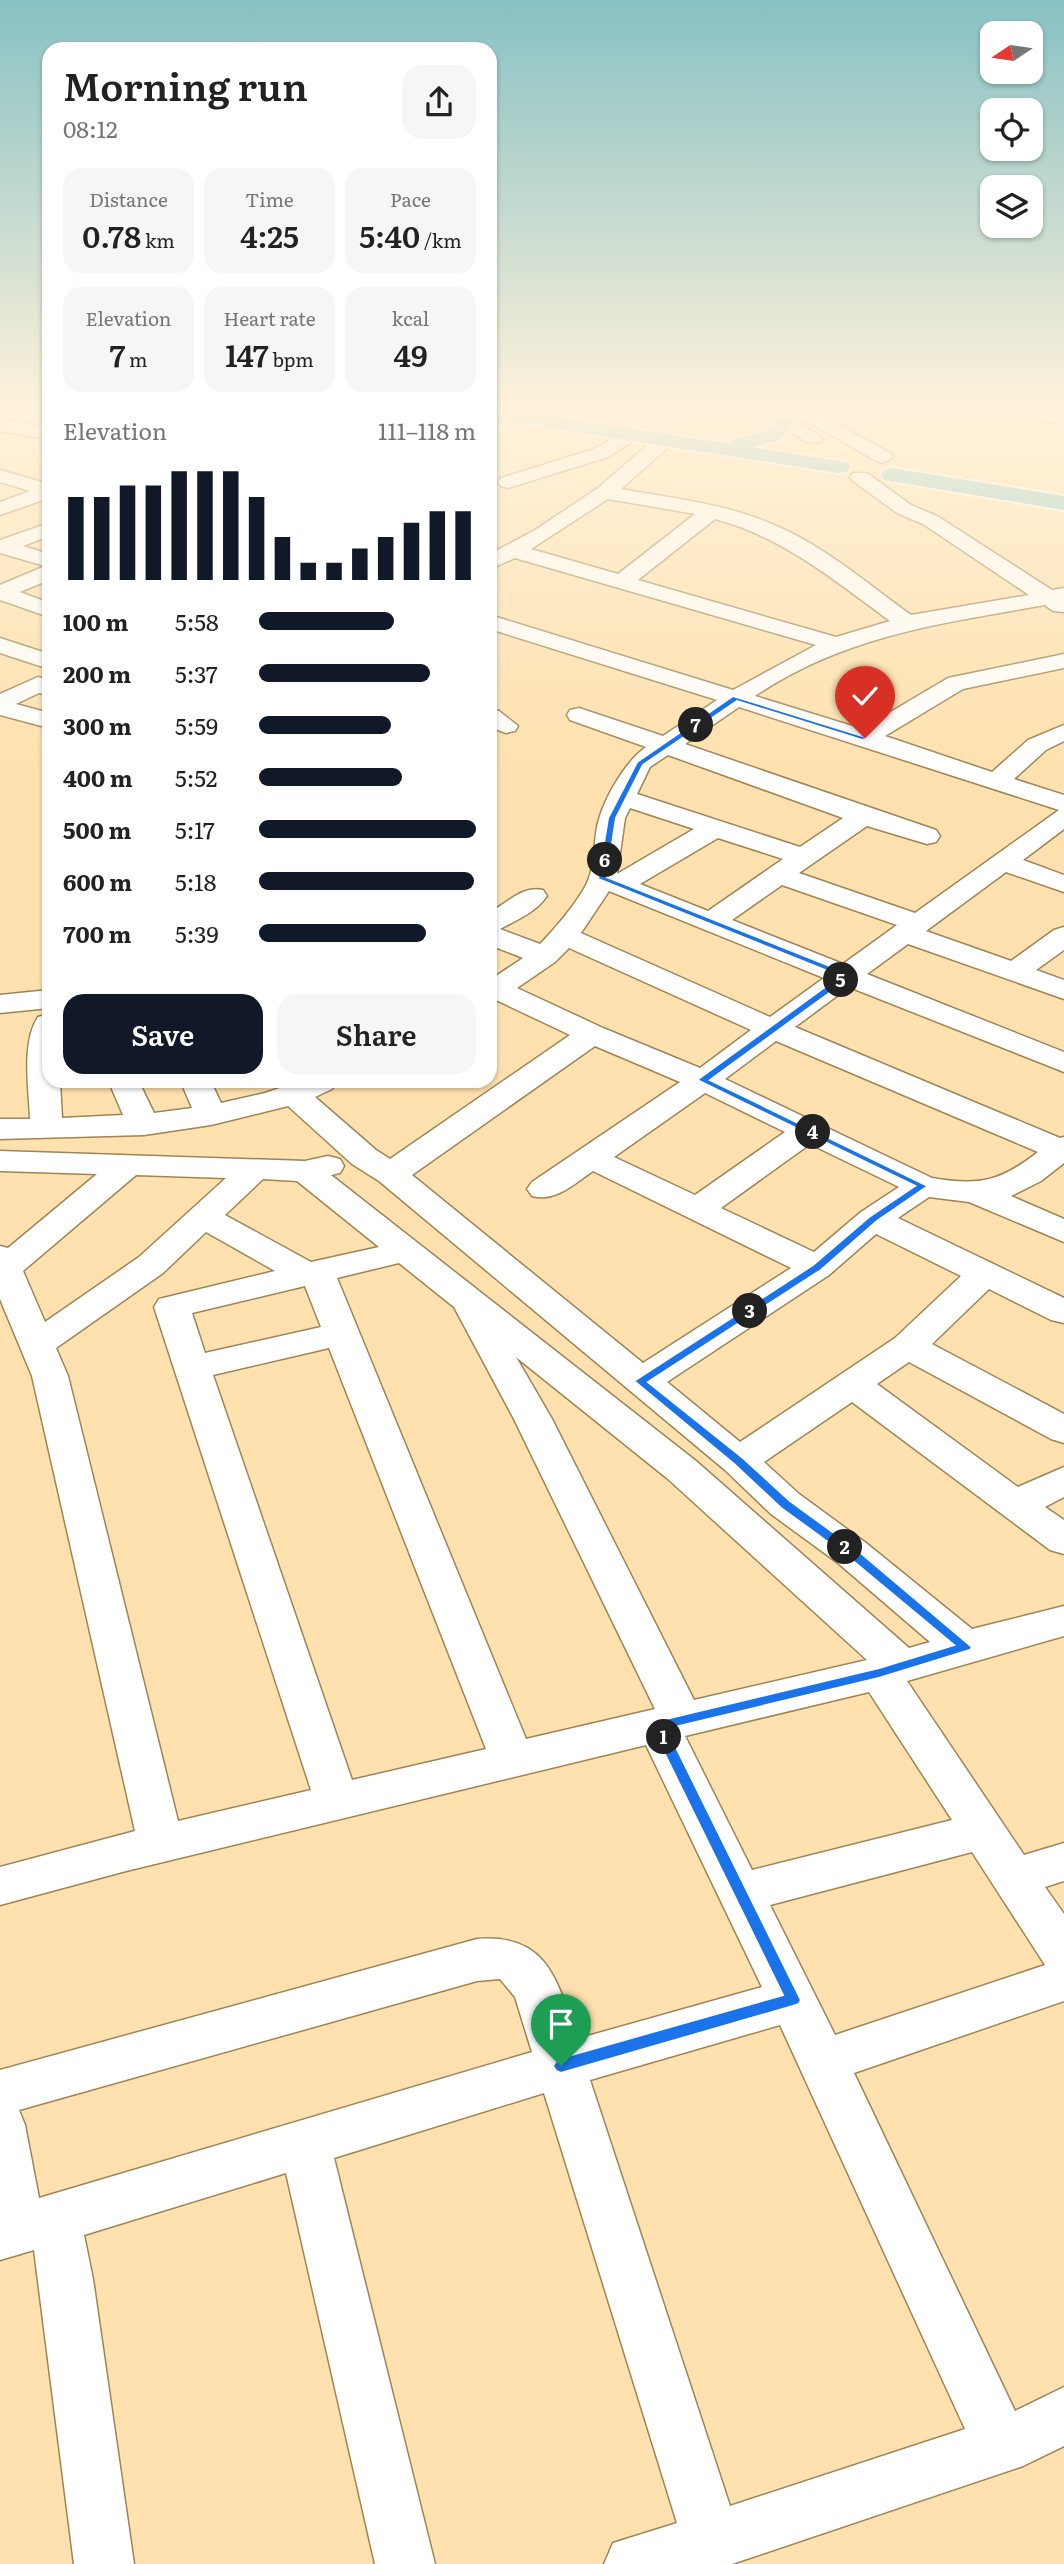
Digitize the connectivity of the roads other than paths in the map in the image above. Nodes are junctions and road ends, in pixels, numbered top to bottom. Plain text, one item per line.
1 (548, 530) edge
2 (689, 530) edge
3 (766, 530) edge
4 (946, 530) edge
5 (42, 531) edge
6 (1, 546) edge
7 (515, 551) junction
8 (42, 559) edge
9 (497, 559) edge
10 (42, 575) edge
11 (623, 581) junction
12 (0, 593) edge
13 (1059, 600) edge
14 (42, 608) edge
15 (497, 612) edge
16 (907, 623) junction
17 (497, 624) edge
18 (836, 644) junction
19 (0, 645) edge
20 (42, 660) edge
21 (1064, 661) edge
22 (13, 675) dead end
23 (42, 682) edge
24 (42, 684) edge
25 (744, 693) junction
26 (0, 705) edge
27 (579, 715) dead end
28 (42, 719) edge
29 (1064, 732) edge
30 (873, 733) junction
31 (664, 747) junction
32 (1003, 775) junction
33 (1064, 787) edge
34 (622, 797) junction
35 (1064, 804) edge
36 (863, 816) junction
37 (1064, 817) edge
38 (715, 828) junction
39 (927, 836) dead end
40 (803, 858) junction
41 (1003, 862) junction
42 (778, 875) junction
43 (611, 882) junction
44 (1064, 884) edge
45 (534, 896) dead end
46 (497, 920) edge
47 (711, 922) junction
48 (912, 928) junction
49 (497, 936) edge
50 (1064, 936) edge
51 (555, 946) junction
52 (1015, 972) junction
53 (846, 976) junction
54 (497, 988) edge
55 (1064, 990) edge
56 (497, 993) edge
57 (42, 1000) edge
58 (0, 1004) edge
59 (773, 1029) junction
60 (592, 1034) junction
61 (1064, 1063) edge
62 (702, 1080) junction
63 (45, 1088) edge
64 (127, 1088) edge
65 (199, 1088) edge
66 (308, 1088) edge
67 (211, 1115) junction
68 (144, 1125) junction
69 (46, 1128) junction
70 (0, 1129) edge
71 (808, 1130) junction
72 (1062, 1149) edge
73 (591, 1158) junction
74 (0, 1161) edge
75 (128, 1165) junction
76 (378, 1166) junction
77 (255, 1169) junction
78 (305, 1171) junction
79 (923, 1186) junction
80 (544, 1189) dead end
81 (976, 1194) junction
82 (697, 1209) junction
83 (204, 1217) junction
84 (873, 1219) junction
85 (1064, 1233) edge
86 (406, 1251) junction
87 (2, 1263) edge
88 (151, 1265) junction
89 (817, 1267) junction
90 (312, 1273) junction
91 (985, 1273) junction
92 (466, 1298) junction
93 (172, 1307) junction
94 (1064, 1311) edge
95 (341, 1334) junction
96 (37, 1345) junction
97 (908, 1346) junction
98 (192, 1368) junction
99 (640, 1381) junction
100 (851, 1383) junction
101 (1064, 1430) edge
102 (739, 1461) junction
103 (1064, 1481) edge
104 (1015, 1505) junction
105 (1064, 1540) edge
106 (1064, 1621) edge
107 (965, 1647) junction
108 (891, 1669) junction
109 (670, 1723) junction
110 (513, 1760) junction
111 (337, 1802) junction
112 (982, 1830) junction
113 (161, 1843) junction
114 (1064, 1862) edge
115 (1014, 1877) junction
116 (0, 1886) edge
117 (740, 1893) junction
118 (1064, 1954) edge
119 (1064, 1980) edge
120 (793, 2000) junction
121 (823, 2062) junction
122 (561, 2066) junction
123 (0, 2093) edge
124 (0, 2125) edge
125 (305, 2144) junction
126 (24, 2228) edge
127 (1064, 2415) edge
128 (1002, 2445) junction
129 (712, 2541) junction
130 (104, 2564) edge
131 (405, 2564) edge
132 (635, 2564) edge

1 - 7 street
2 - 11 street
3 - 16 street
4 - 13 street
5 - 6 street
6 - 8 street
7 - 9 street
7 - 11 street
10 - 12 street
11 - 18 street
12 - 14 street
13 - 16 street
15 - 25 street
16 - 18 street
17 - 25 street
18 - 25 street
19 - 20 street
21 - 30 street
22 - 23 street
24 - 26 street
25 - 30 street
25 - 31 street
26 - 28 street
27 - 31 street
29 - 32 street
30 - 32 street
31 - 34 street
31 - 36 street
32 - 33 street
32 - 35 street
34 - 38 street
34 - 43 street
36 - 39 street
36 - 40 street
37 - 41 street
38 - 40 street
38 - 43 street
40 - 42 street
41 - 44 street
41 - 48 street
42 - 47 street
42 - 48 street
43 - 47 street
43 - 51 street
45 - 46 street
47 - 53 street
48 - 52 street
48 - 53 street
49 - 51 street
50 - 52 street
51 - 54 street
51 - 59 street
52 - 55 street
53 - 59 street
53 - 61 street
56 - 60 street
57 - 58 street
59 - 62 street
59 - 72 street
60 - 62 street
60 - 76 street
62 - 71 street
62 - 73 street
63 - 69 street
64 - 68 street
65 - 67 street
66 - 67 street
66 - 76 street
67 - 68 street
68 - 69 street
69 - 70 street
71 - 79 street
71 - 82 street
72 - 81 street
73 - 80 street
73 - 82 street
74 - 75 street
75 - 77 street
75 - 87 street
76 - 78 street
76 - 99 street
77 - 78 street
77 - 83 street
78 - 86 street
79 - 81 street
79 - 84 street
81 - 85 street
82 - 89 street
83 - 88 street
83 - 90 street
84 - 89 street
84 - 91 street
86 - 90 street
86 - 92 street
87 - 96 street
88 - 93 street
88 - 96 street
89 - 99 street
90 - 93 street
90 - 95 street
91 - 94 street
91 - 97 street
92 - 108 street
92 - 109 street
93 - 98 street
95 - 98 street
95 - 110 street
96 - 113 street
97 - 100 street
97 - 101 street
98 - 111 street
99 - 102 street
100 - 102 street
100 - 104 street
102 - 107 street
103 - 104 street
104 - 105 street
106 - 107 street
107 - 108 street
108 - 109 street
108 - 112 street
109 - 110 street
109 - 117 street
110 - 111 street
111 - 113 street
112 - 115 street
112 - 117 street
113 - 116 street
114 - 115 street
115 - 118 street
117 - 120 street
119 - 121 street
120 - 121 street
120 - 122 street
121 - 128 street
122 - 123 street
122 - 125 street
122 - 129 street
124 - 126 street
125 - 126 street
125 - 131 street
126 - 130 street
127 - 128 street
128 - 129 street
129 - 132 street

